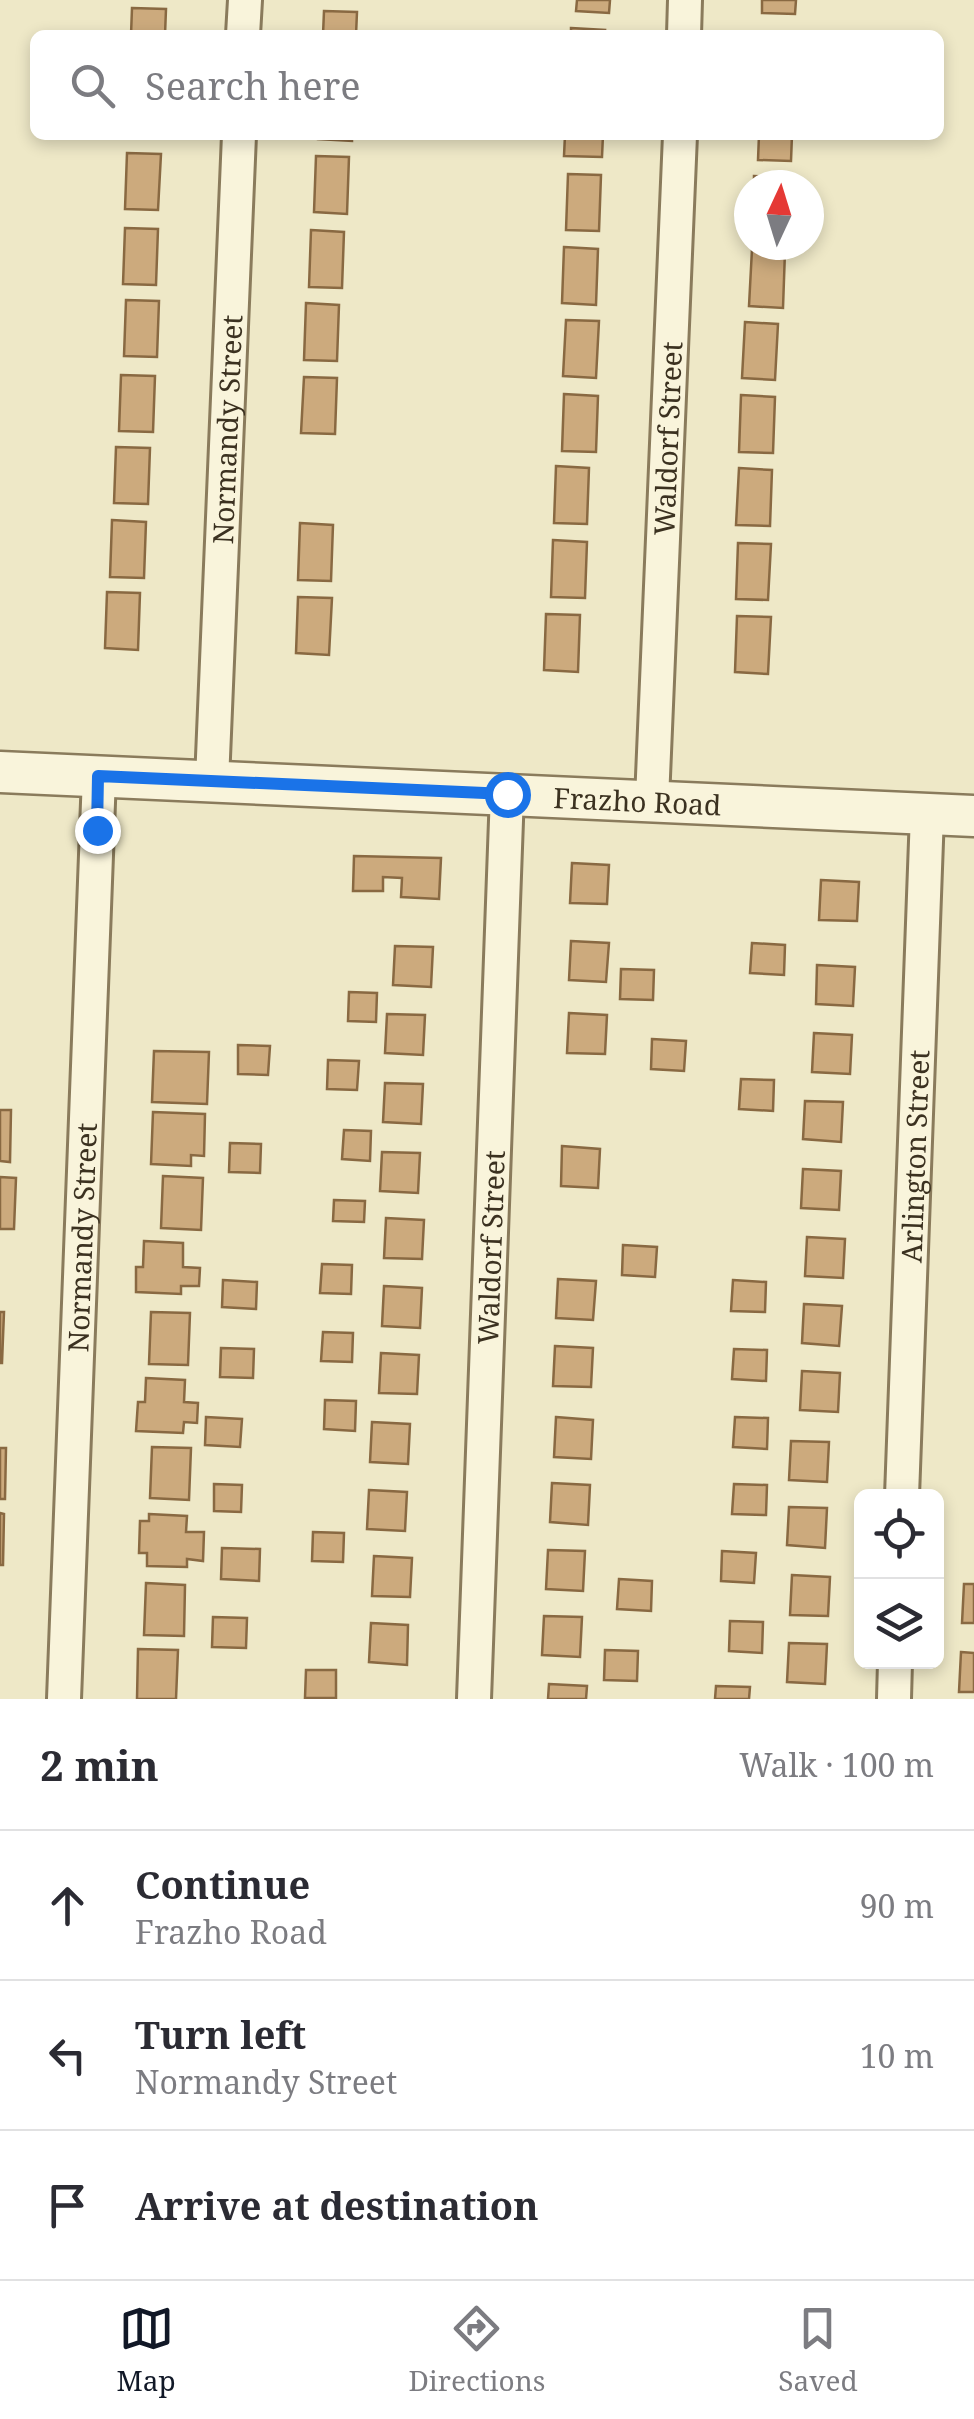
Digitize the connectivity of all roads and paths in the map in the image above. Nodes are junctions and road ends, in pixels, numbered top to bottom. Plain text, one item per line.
1 (245, 0) edge
2 (685, 0) edge
3 (244, 30) edge
4 (684, 30) edge
5 (239, 140) edge
6 (680, 140) edge
7 (0, 772) edge
8 (98, 776) junction
9 (212, 781) junction
10 (507, 794) junction
11 (652, 800) junction
12 (927, 814) junction
13 (974, 816) edge
14 (902, 1489) edge
15 (896, 1669) edge
16 (64, 1699) edge
17 (474, 1699) edge
18 (894, 1699) edge

1 - 3 street
2 - 4 street
5 - 9 street, Normandy Street
6 - 11 street, Waldorf Street
7 - 8 street, Frazho Road
8 - 9 street, Frazho Road
8 - 16 street, Normandy Street
9 - 10 street, Frazho Road
10 - 11 street, Frazho Road
10 - 17 street, Waldorf Street
11 - 12 street, Frazho Road
12 - 13 street, Frazho Road
12 - 14 street, Arlington Street
15 - 18 street

